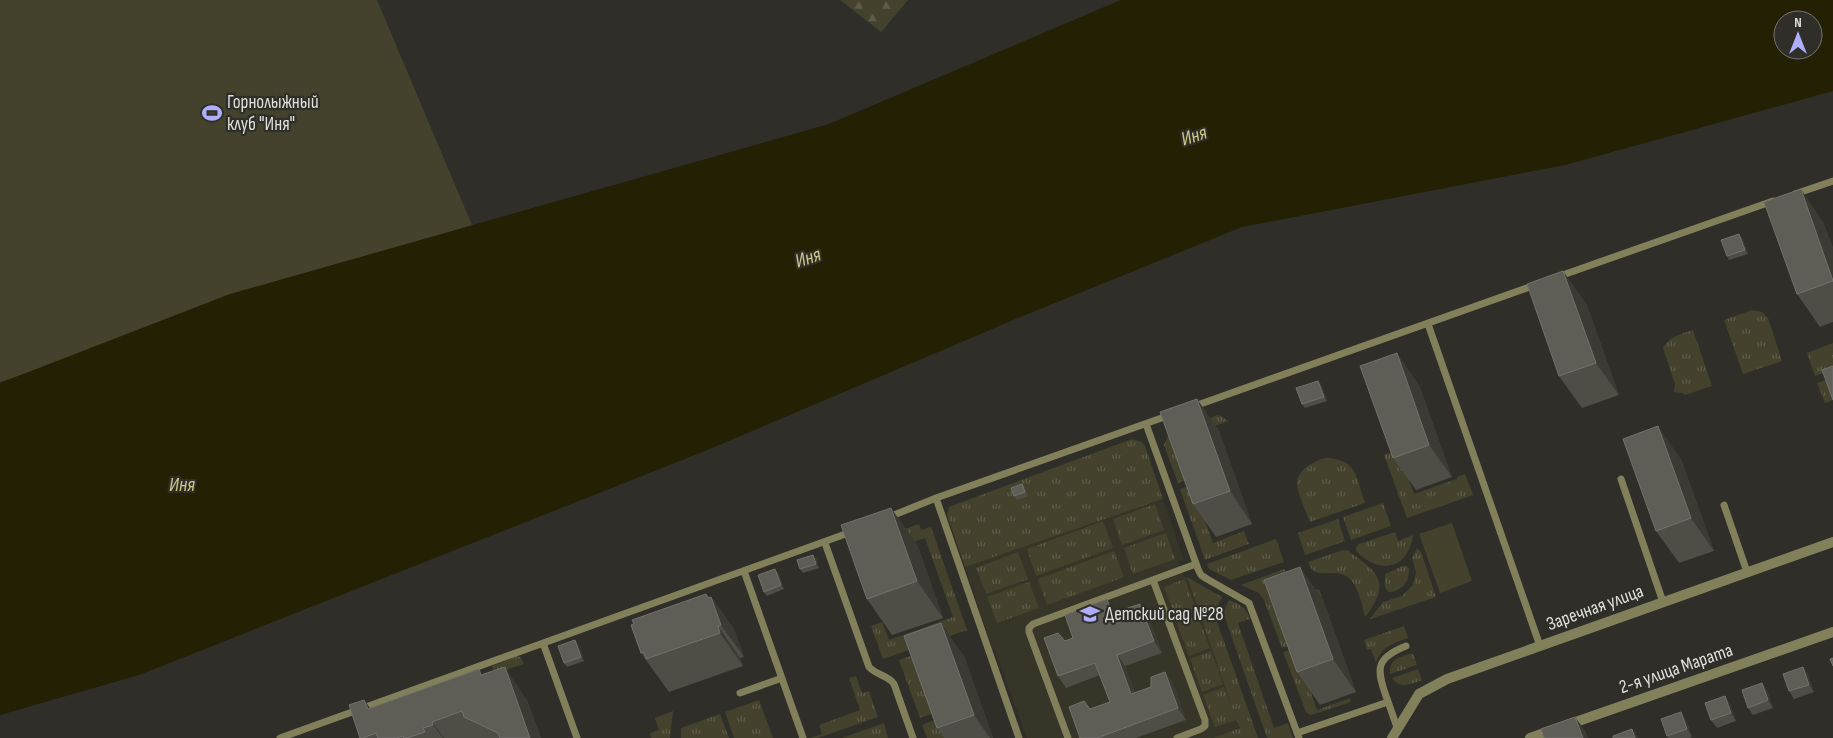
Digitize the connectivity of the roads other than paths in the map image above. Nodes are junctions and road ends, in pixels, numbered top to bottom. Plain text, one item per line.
1 (1833, 181) edge
2 (1788, 196) edge
3 (1779, 199) edge
4 (1428, 324) junction
5 (1146, 424) junction
6 (1621, 479) dead end
7 (936, 498) junction
8 (1724, 505) dead end
9 (881, 520) edge
10 (862, 528) edge
11 (825, 542) junction
12 (1833, 542) edge
13 (1196, 564) junction
14 (744, 572) junction
15 (1747, 572) junction
16 (1154, 580) junction
17 (1663, 602) junction
18 (1833, 632) edge
19 (543, 644) junction
20 (1406, 646) dead end
21 (1540, 646) junction
22 (782, 678) junction
23 (740, 693) dead end
24 (1388, 702) junction
25 (369, 706) junction
26 (372, 714) edge
27 (1395, 734) edge
28 (1298, 736) edge
29 (280, 738) edge
30 (577, 738) edge
31 (803, 738) edge
32 (913, 738) edge
33 (1020, 738) edge
34 (1068, 738) edge
35 (1177, 738) edge
36 (1530, 738) edge

1 - 2 lane
3 - 4 lane
4 - 5 lane
4 - 21 lane
5 - 7 lane
5 - 13 lane
6 - 17 lane
7 - 9 lane
7 - 33 lane
8 - 15 lane
10 - 11 lane
11 - 14 lane
11 - 32 lane
12 - 15 street, Заречная улица
13 - 16 lane
13 - 28 lane
14 - 19 lane
14 - 22 lane
15 - 17 street, Заречная улица
16 - 34 lane
16 - 35 lane
17 - 21 street, Заречная улица
18 - 36 street, 2-я улица Марата
19 - 25 lane
19 - 30 lane
20 - 24 lane
21 - 27 street, Заречная улица
22 - 23 lane
22 - 31 lane
24 - 27 lane
24 - 28 lane
25 - 26 lane
25 - 29 lane

